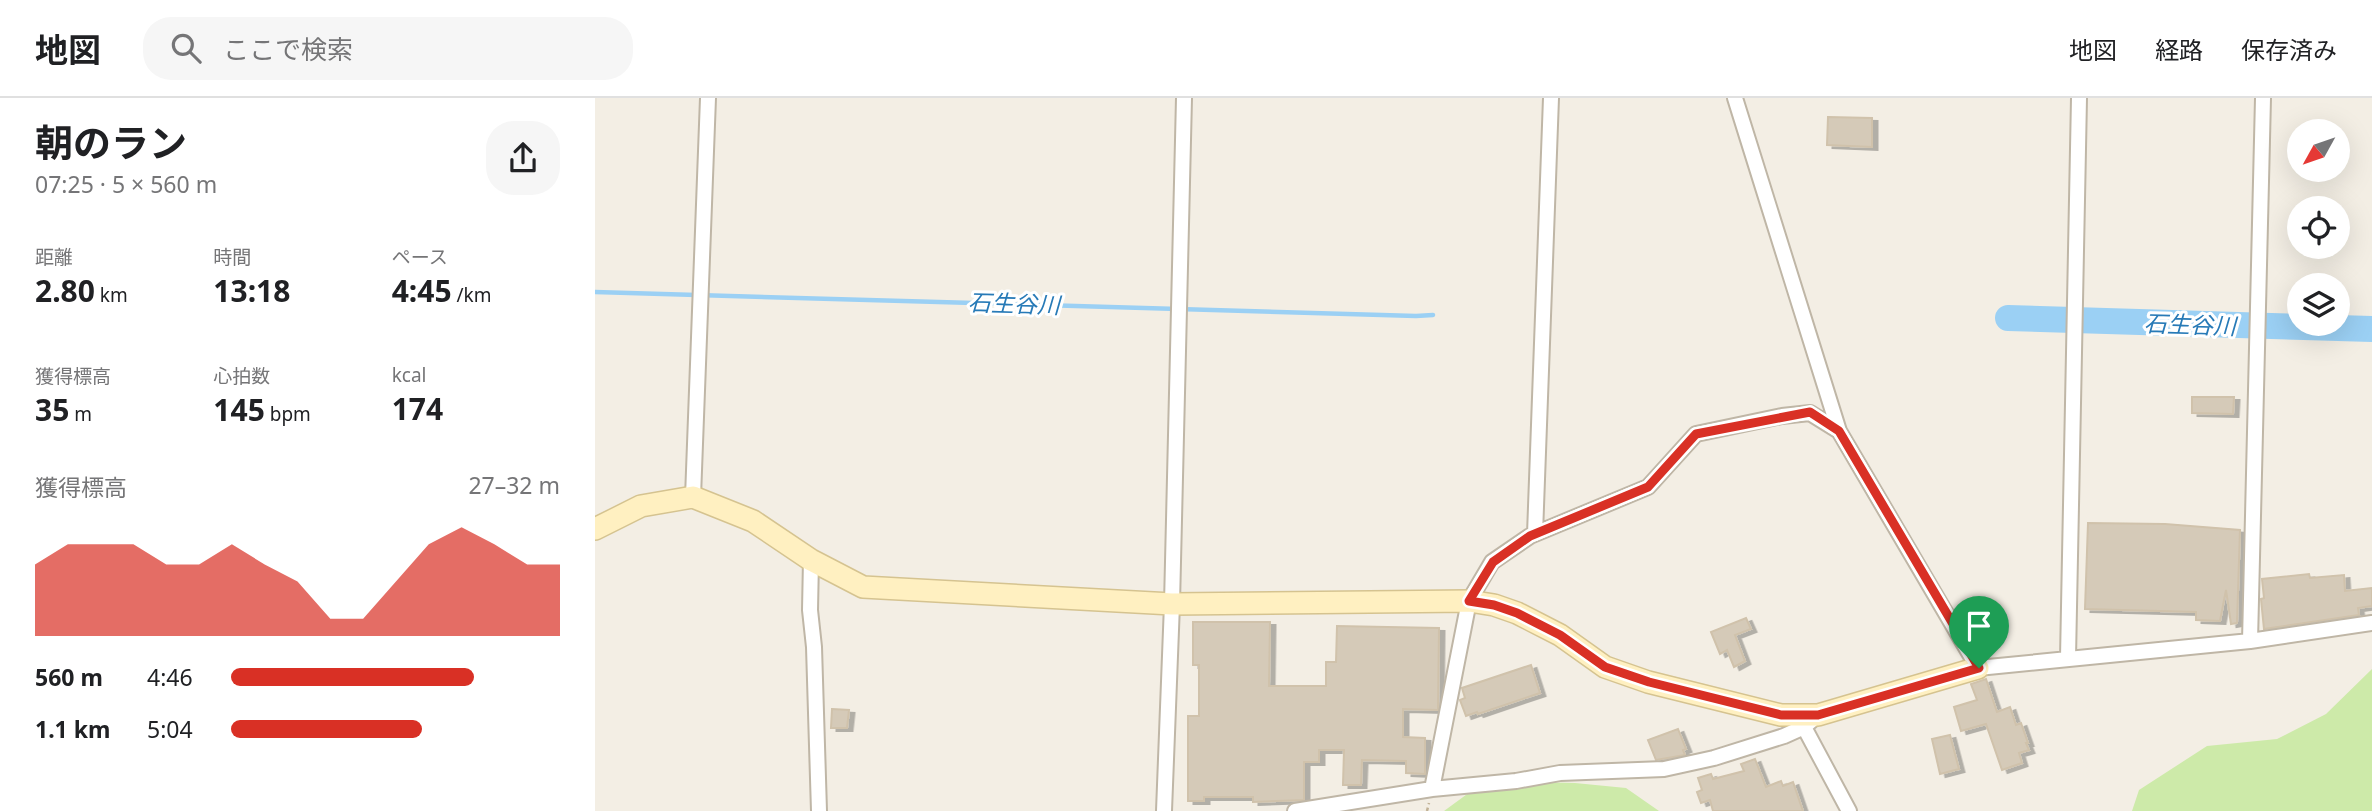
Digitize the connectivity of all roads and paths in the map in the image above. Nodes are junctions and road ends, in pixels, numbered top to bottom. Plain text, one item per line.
1 (708, 98) edge
2 (1184, 98) edge
3 (1551, 98) edge
4 (1735, 98) edge
5 (2079, 98) edge
6 (2263, 98) edge
7 (1839, 431) junction
8 (693, 497) junction
9 (595, 529) edge
10 (1535, 534) junction
11 (811, 559) junction
12 (1469, 601) junction
13 (1172, 604) junction
14 (2372, 623) edge
15 (2250, 641) junction
16 (2068, 658) junction
17 (1979, 668) junction
18 (1811, 721) junction
19 (1432, 789) junction
20 (819, 811) edge
21 (1164, 811) edge
22 (1295, 811) edge
23 (1849, 811) edge

1 - 8 street
2 - 13 street
3 - 10 street
4 - 7 street
5 - 16 street
6 - 15 street
7 - 10 street
7 - 17 street
8 - 9 street
8 - 11 street
10 - 12 street
11 - 13 street
11 - 20 street
12 - 13 street
12 - 18 street
12 - 19 street
13 - 21 street
14 - 15 street
15 - 16 street
16 - 17 street
17 - 18 street
18 - 19 street
18 - 23 street
19 - 22 street

